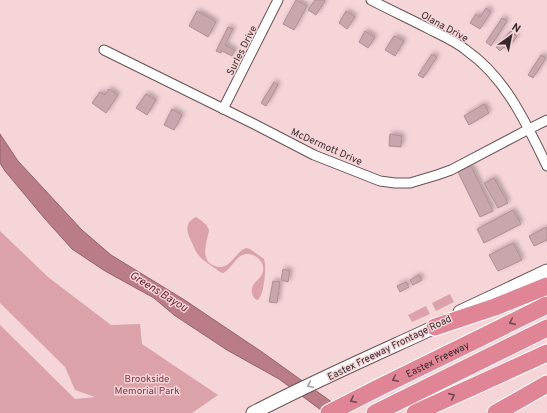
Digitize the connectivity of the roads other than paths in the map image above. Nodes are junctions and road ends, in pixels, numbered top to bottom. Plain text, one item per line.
1 (278, 0) edge
2 (371, 0) edge
3 (104, 50) dead end
4 (223, 109) junction
5 (547, 120) edge
6 (529, 129) junction
7 (547, 166) edge
8 (547, 271) edge
9 (547, 286) edge
10 (547, 305) edge
11 (435, 327) junction
12 (547, 328) edge
13 (547, 353) edge
14 (547, 384) edge
15 (547, 393) edge
16 (257, 411) edge
17 (416, 412) edge
18 (329, 413) edge
19 (375, 413) edge
20 (496, 413) edge
21 (504, 413) edge

1 - 4 street, Surles Drive
2 - 6 street, Olana Drive
3 - 4 street, McDermott Drive
4 - 6 street, McDermott Drive
5 - 6 street, McDermott Drive
6 - 7 street, Olana Drive
8 - 11 main road, Eastex Freeway Frontage Road
9 - 11 highway
10 -> 18 highway, Eastex Freeway
11 -> 16 main road, Eastex Freeway Frontage Road
12 - 19 highway
17 -> 13 highway
14 - 20 highway
15 - 21 main road

